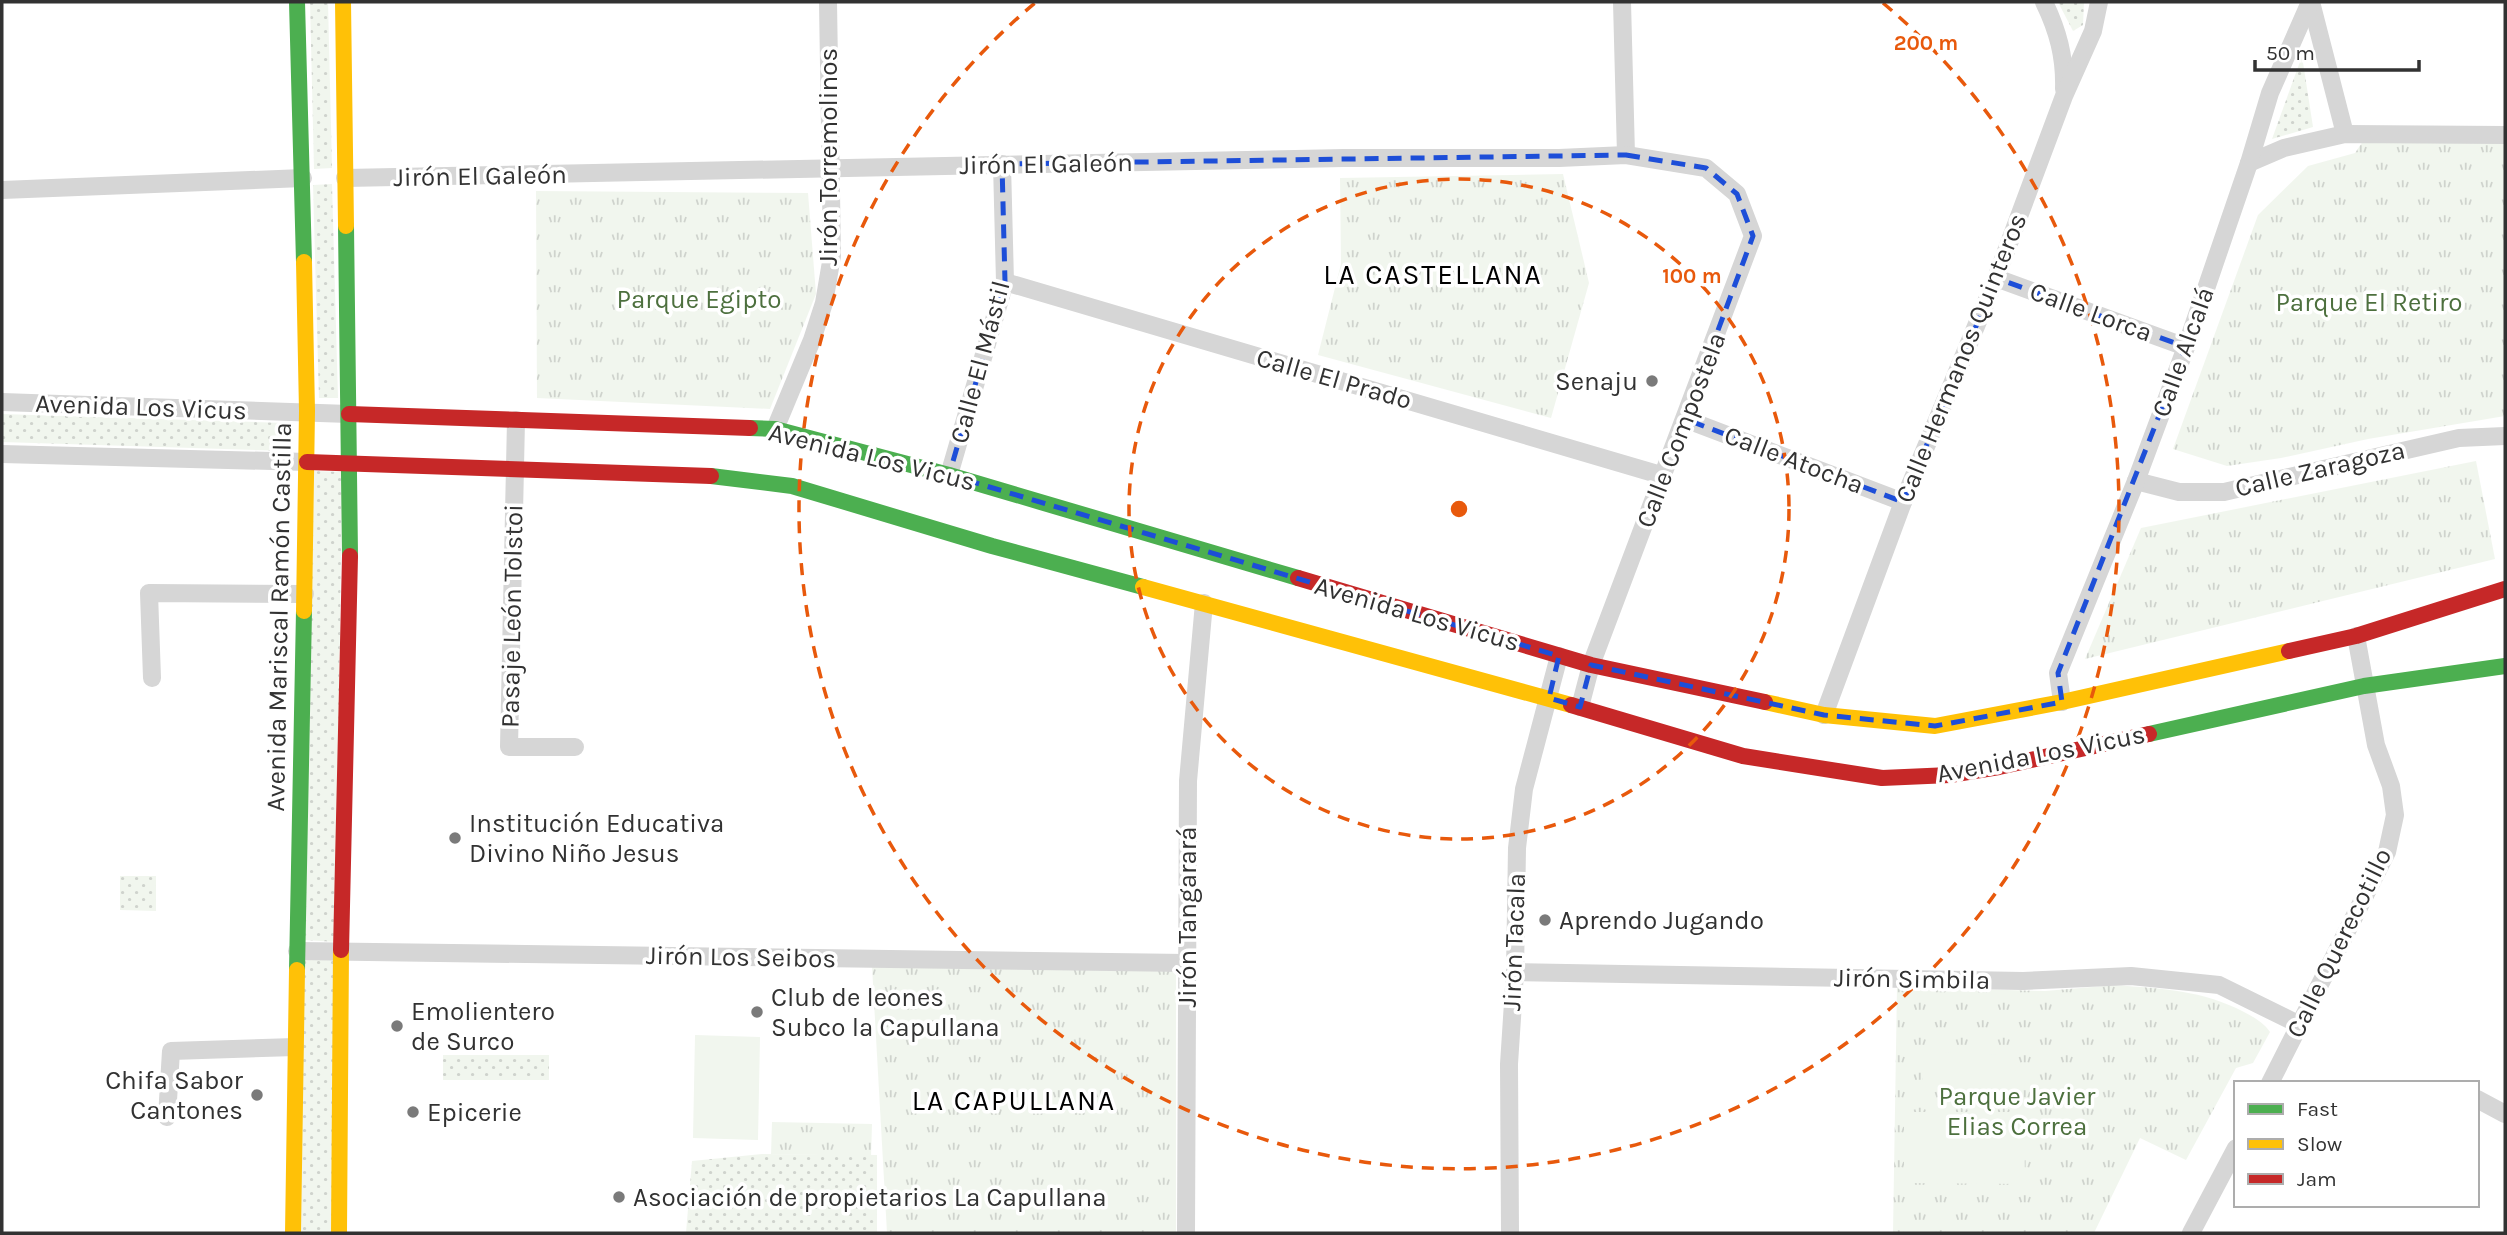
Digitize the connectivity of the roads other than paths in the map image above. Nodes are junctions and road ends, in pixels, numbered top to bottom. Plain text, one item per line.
1 (296, 2) edge
2 (343, 2) edge
3 (828, 2) edge
4 (1622, 2) edge
5 (2045, 2) edge
6 (2099, 2) edge
7 (2311, 2) edge
8 (2064, 96) junction
9 (2345, 134) junction
10 (2505, 135) edge
11 (1626, 155) junction
12 (2249, 163) junction
13 (1002, 164) junction
14 (832, 170) junction
15 (303, 178) junction
16 (345, 178) junction
17 (2, 190) edge
18 (1737, 194) joint
19 (1997, 278) junction
20 (1005, 282) junction
21 (2186, 347) junction
22 (2, 402) edge
23 (307, 411) junction
24 (349, 414) junction
25 (1685, 419) junction
26 (516, 420) junction
27 (775, 429) junction
28 (2505, 436) edge
29 (2, 454) edge
30 (307, 462) junction
31 (349, 463) junction
32 (515, 468) junction
33 (949, 475) junction
34 (1664, 476) junction
35 (2136, 481) junction
36 (1903, 502) junction
37 (2505, 589) edge
38 (305, 594) junction
39 (1204, 603) junction
40 (2356, 636) junction
41 (1559, 656) junction
42 (1591, 665) junction
43 (2505, 666) edge
44 (152, 678) dead end
45 (2364, 686) junction
46 (1549, 698) junction
47 (2062, 702) junction
48 (1580, 707) junction
49 (1824, 715) junction
50 (575, 747) dead end
51 (297, 951) junction
52 (341, 951) junction
53 (1186, 963) junction
54 (1515, 972) junction
55 (2300, 1025) junction
56 (295, 1047) junction
57 (2271, 1081) edge
58 (2479, 1100) edge
59 (2505, 1114) edge
60 (167, 1117) dead end
61 (2234, 1152) edge
62 (293, 1233) edge
63 (340, 1233) edge
64 (1186, 1233) edge
65 (1510, 1233) edge
66 (2191, 1233) edge

1 - 15 street, Avenida Mariscal Ramón Castilla
2 - 16 street
3 - 14 street, Jirón Torremolinos
4 - 11 street
5 - 8 street
6 - 8 street, Calle Hermanos Quinteros
7 - 9 street, Calle Alcalá
7 - 12 street, Calle Alcalá
8 - 19 street, Calle Hermanos Quinteros
9 - 10 street
9 - 12 street
11 - 13 street, Jirón El Galeón
11 - 18 street, Jirón El Galeón
12 - 21 street, Calle Alcalá
13 - 14 street, Jirón El Galeón
13 - 20 street, Calle El Mástil
14 - 16 street, Jirón El Galeón
14 - 27 street, Jirón Torremolinos
15 - 17 street
15 - 23 street, Avenida Mariscal Ramón Castilla
16 - 24 street
18 - 25 street, Calle Compostela
19 - 21 street, Calle Lorca
19 - 36 street, Calle Hermanos Quinteros
20 - 33 street, Calle El Mástil
20 - 34 street, Calle El Prado
21 - 35 street, Calle Alcalá
22 - 23 street, Avenida Los Vicus
23 - 24 street, Avenida Los Vicus
23 - 30 street, Avenida Mariscal Ramón Castilla
24 - 26 street, Avenida Los Vicus
24 - 31 street
25 - 34 street, Calle Compostela
25 - 36 street, Calle Atocha
26 - 27 street, Avenida Los Vicus
26 - 32 street, Pasaje León Tolstoi
27 - 33 street, Avenida Los Vicus
28 - 35 street, Calle Zaragoza
29 - 30 street, Avenida Los Vicus
30 - 31 street, Avenida Los Vicus
30 - 38 street, Avenida Mariscal Ramón Castilla
31 - 32 street, Avenida Los Vicus
31 - 52 street
32 - 39 street, Avenida Los Vicus
32 - 50 street, Pasaje León Tolstoi
33 - 41 street, Avenida Los Vicus
34 - 42 street, Calle Compostela
35 - 47 street, Calle Alcalá
36 - 49 street, Calle Hermanos Quinteros
37 - 40 street, Avenida Los Vicus
38 - 44 street
38 - 51 street, Avenida Mariscal Ramón Castilla
39 - 46 street, Avenida Los Vicus
39 - 53 street, Jirón Tangarará
40 - 45 street, Calle Querecotillo
40 - 47 street, Avenida Los Vicus
41 - 42 street, Avenida Los Vicus
41 - 46 street, Jirón Tacala
42 - 48 street
42 - 49 street, Avenida Los Vicus
43 - 45 street, Avenida Los Vicus
45 - 48 street, Avenida Los Vicus
45 - 55 street, Calle Querecotillo
46 - 48 street, Avenida Los Vicus
46 - 54 street, Jirón Tacala
47 - 49 street, Avenida Los Vicus
51 - 52 street, Jirón Los Seibos
51 - 56 street, Avenida Mariscal Ramón Castilla
52 - 53 street, Jirón Los Seibos
52 - 63 street
53 - 64 street, Jirón Tangarará
54 - 55 street, Jirón Simbila
54 - 65 street, Jirón Tacala
55 - 57 street, Calle Querecotillo
56 - 60 street
56 - 62 street, Avenida Mariscal Ramón Castilla
58 - 59 street
61 - 66 street

